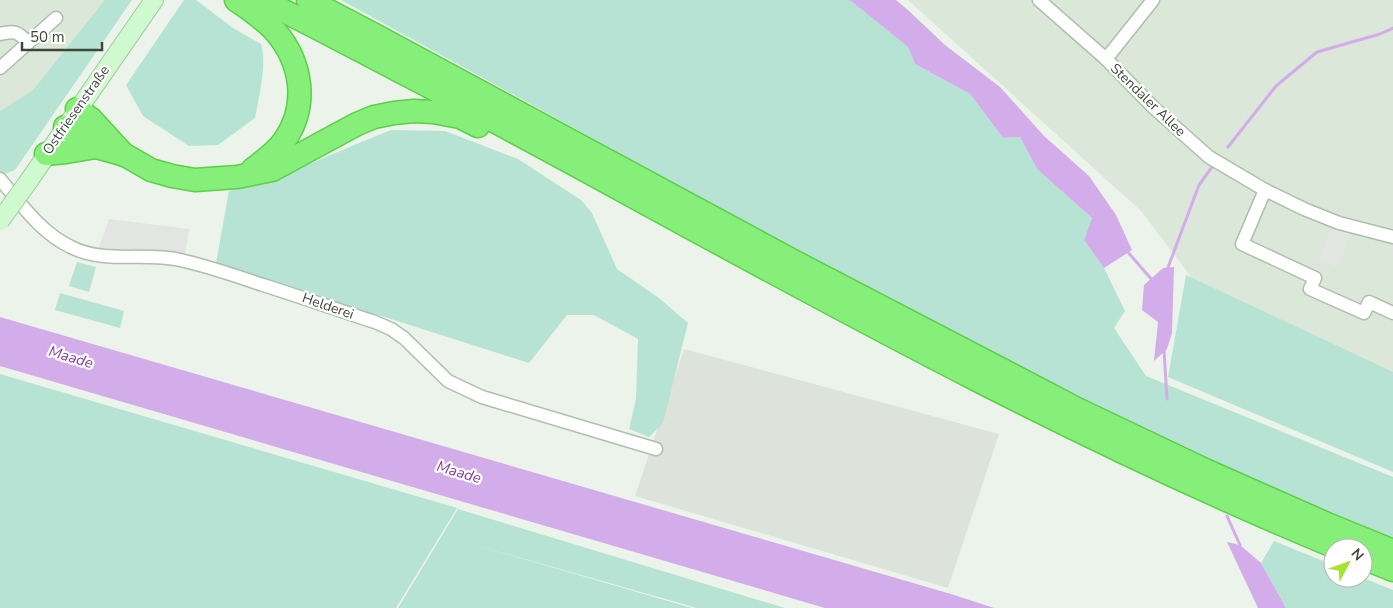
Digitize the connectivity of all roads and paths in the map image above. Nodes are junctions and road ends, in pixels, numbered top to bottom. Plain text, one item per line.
1 (154, 0) edge
2 (236, 0) edge
3 (262, 0) edge
4 (308, 0) edge
5 (1039, 0) edge
6 (1153, 0) edge
7 (56, 18) dead end
8 (0, 34) edge
9 (28, 43) junction
10 (1106, 59) junction
11 (0, 68) edge
12 (71, 118) junction
13 (529, 140) junction
14 (96, 147) junction
15 (46, 154) junction
16 (124, 156) junction
17 (246, 175) junction
18 (0, 179) edge
19 (1265, 190) junction
20 (0, 221) edge
21 (1393, 237) edge
22 (1393, 313) edge
23 (656, 449) dead end
24 (1323, 541) edge
25 (1393, 551) edge
26 (1373, 562) edge
27 (1393, 570) edge

1 - 12 main road, Ostfriesenstraße
2 - 17 highway
3 - 13 highway
4 - 25 highway
5 - 10 street, Stendaler Allee
6 - 10 street
7 - 9 street
8 - 9 street
9 - 11 street
10 - 19 street, Stendaler Allee
12 - 14 highway
12 - 15 main road, Ostfriesenstraße
12 - 16 highway
13 - 17 highway
13 - 24 highway
14 - 15 highway
14 - 16 highway
15 - 20 main road, Ostfriesenstraße, bridge
16 - 17 highway
18 - 23 street, Helderei
19 - 21 street, Stendaler Allee
19 - 22 street
26 - 27 highway

